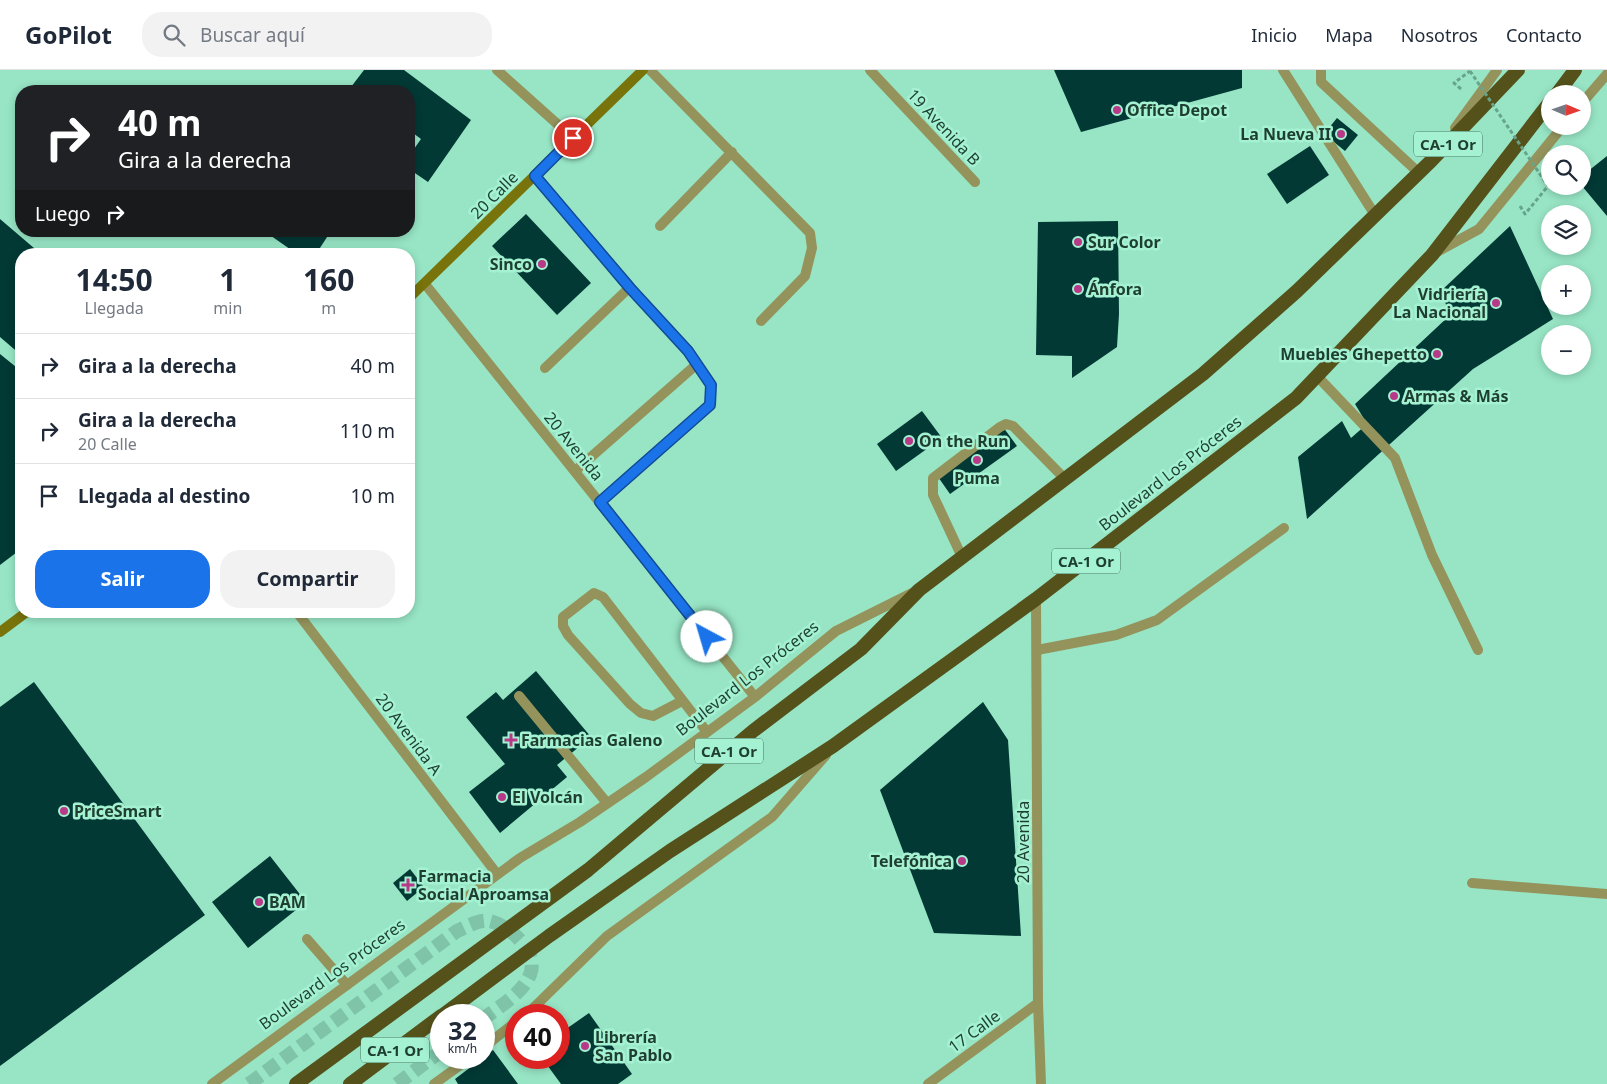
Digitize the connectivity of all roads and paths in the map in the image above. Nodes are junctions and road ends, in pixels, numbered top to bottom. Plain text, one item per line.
1 (497, 70) edge
2 (642, 70) edge
3 (650, 70) edge
4 (870, 70) edge
5 (1283, 70) edge
6 (1321, 70) edge
7 (1497, 70) edge
8 (1518, 70) edge
9 (1575, 70) edge
10 (1470, 71) edge
11 (1607, 74) edge
12 (1564, 85) edge
13 (1465, 86) dead end
14 (1591, 93) edge
15 (1541, 114) edge
16 (1556, 135) edge
17 (573, 138) junction
18 (732, 152) junction
19 (1431, 161) junction
20 (1419, 173) junction
21 (535, 176) junction
22 (1541, 176) edge
23 (975, 182) dead end
24 (1375, 215) junction
25 (660, 226) dead end
26 (1432, 255) junction
27 (425, 284) junction
28 (630, 288) junction
29 (415, 293) edge
30 (761, 321) dead end
31 (697, 364) junction
32 (545, 368) dead end
33 (1317, 376) junction
34 (575, 471) junction
35 (1066, 479) junction
36 (600, 502) junction
37 (1284, 528) dead end
38 (962, 557) junction
39 (919, 590) junction
40 (1036, 599) junction
41 (19, 618) edge
42 (301, 618) edge
43 (0, 632) edge
44 (1037, 650) junction
45 (1478, 650) dead end
46 (519, 696) dead end
47 (755, 697) junction
48 (682, 702) junction
49 (707, 732) junction
50 (833, 746) junction
51 (607, 803) junction
52 (497, 874) junction
53 (1472, 883) dead end
54 (1607, 894) edge
55 (307, 939) dead end
56 (347, 985) junction
57 (1038, 1003) junction
58 (459, 1004) edge
59 (537, 1004) edge
60 (430, 1025) edge
61 (505, 1031) edge
62 (495, 1038) edge
63 (455, 1069) edge
64 (212, 1084) edge
65 (296, 1084) edge
66 (350, 1084) edge
67 (434, 1084) edge
68 (928, 1084) edge
69 (1041, 1084) edge

1 - 17 street
2 - 17 main road, 20 Calle
3 - 18 street
4 - 23 street, 19 Avenida B
5 - 24 street
6 - 20 street
7 - 19 street, Boulevard Los Próceres
8 - 19 highway, Boulevard Los Próceres / CA-1 Or
9 - 12 highway
10 - 13 path
10 - 22 path, bridge
11 - 14 street
15 - 26 highway, Boulevard Los Próceres / CA-1 Or
16 - 26 street, Boulevard Los Próceres
17 - 21 main road, 20 Calle
18 - 25 street
18 - 30 street
19 - 20 highway, Boulevard Los Próceres / CA-1 Or
20 - 24 highway, Boulevard Los Próceres / CA-1 Or
21 - 27 main road, 20 Calle
21 - 28 street
24 - 35 highway, Boulevard Los Próceres / CA-1 Or
26 - 33 highway, Boulevard Los Próceres / CA-1 Or
27 - 29 main road, 20 Calle
27 - 34 street, 20 Avenida
28 - 31 street
28 - 32 street
31 - 34 street
31 - 36 street
33 - 40 highway, Boulevard Los Próceres / CA-1 Or
33 - 45 street
34 - 36 street, 20 Avenida
35 - 38 highway, Boulevard Los Próceres / CA-1 Or
35 - 38 street
36 - 47 street, 20 Avenida
37 - 44 street
38 - 39 highway, Boulevard Los Próceres / CA-1 Or
39 - 47 street, Boulevard Los Próceres
39 - 65 highway, Boulevard Los Próceres / CA-1 Or
40 - 44 street, 20 Avenida
40 - 50 highway, Boulevard Los Próceres / CA-1 Or
41 - 43 main road
42 - 52 street, 20 Avenida A
44 - 57 street, 20 Avenida
46 - 51 street
47 - 49 street, Boulevard Los Próceres
48 - 48 street
48 - 49 street
49 - 51 street, Boulevard Los Próceres
50 - 58 highway, Boulevard Los Próceres / CA-1 Or
50 - 59 street, Boulevard Los Próceres
51 - 52 street, Boulevard Los Próceres
52 - 56 street, Boulevard Los Próceres
53 - 54 street
55 - 56 street
56 - 64 street, Boulevard Los Próceres
57 - 68 street, 17 Calle
57 - 69 street, 20 Avenida
60 - 66 highway, Boulevard Los Próceres / CA-1 Or
61 - 62 street
63 - 67 street

